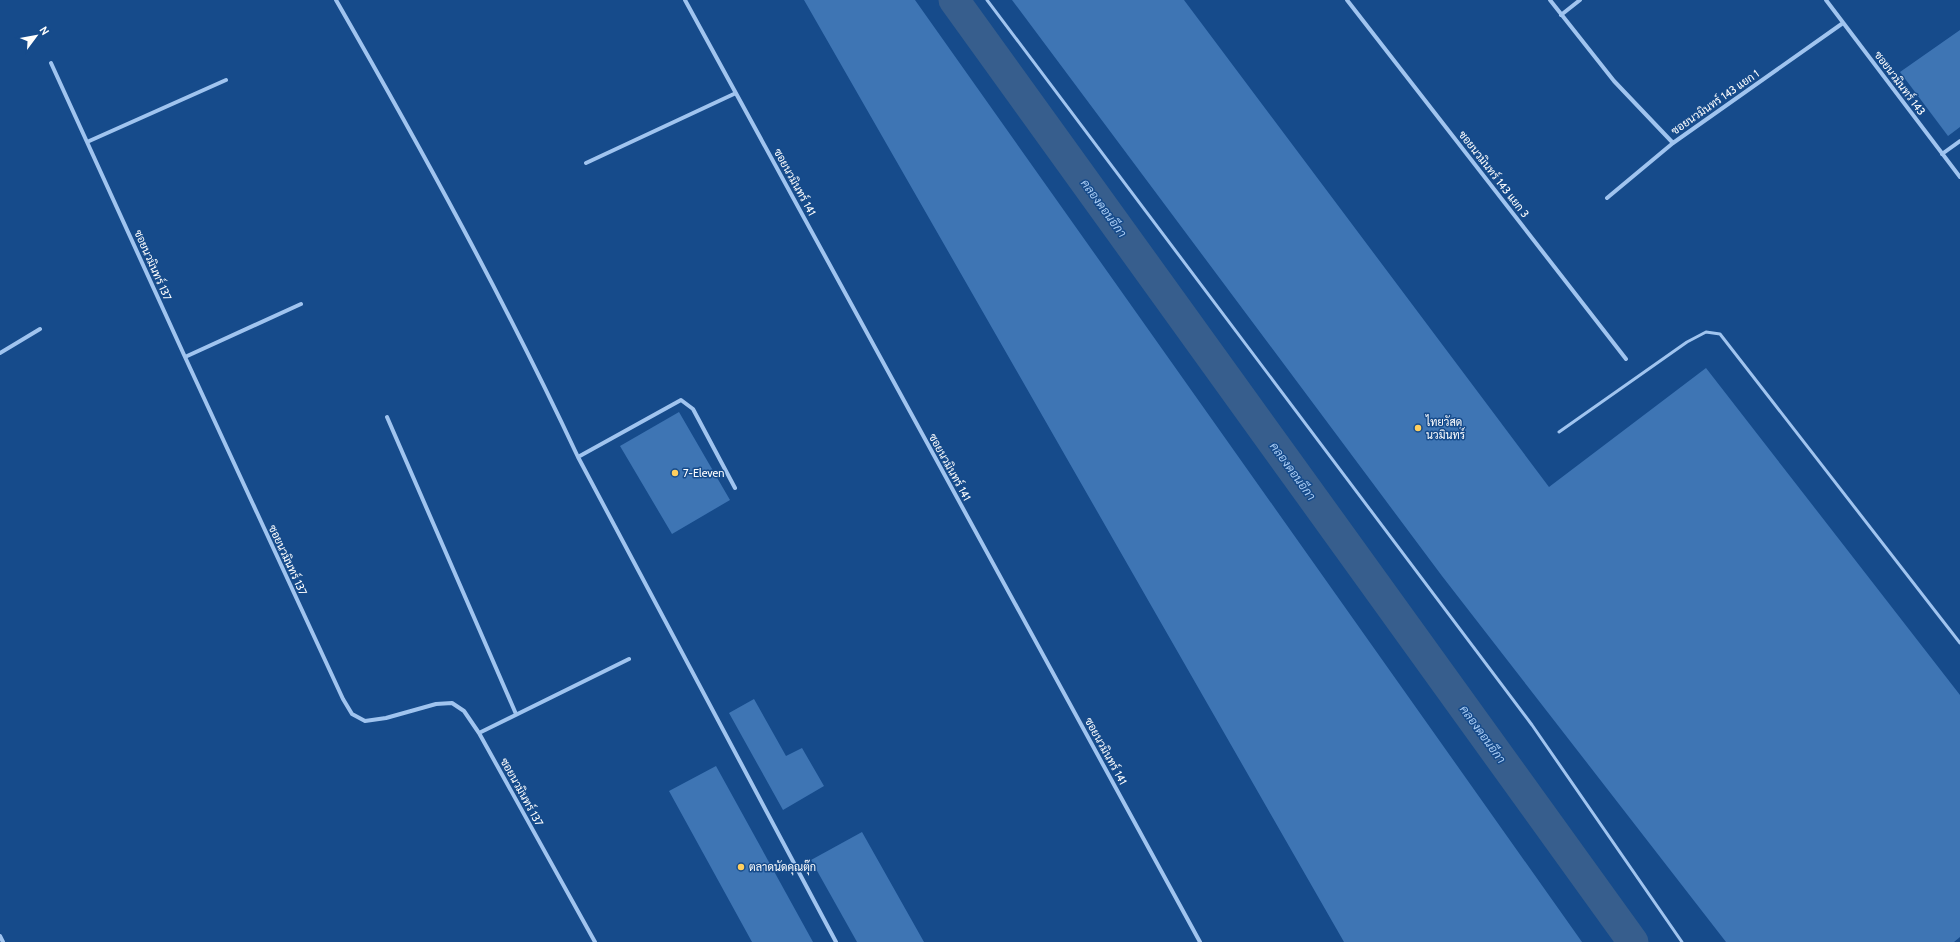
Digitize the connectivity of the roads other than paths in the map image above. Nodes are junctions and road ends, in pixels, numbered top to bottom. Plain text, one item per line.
1 (336, 0) edge
2 (685, 0) edge
3 (987, 0) edge
4 (1347, 0) edge
5 (1550, 0) edge
6 (1580, 0) edge
7 (1826, 0) edge
8 (1561, 15) junction
9 (1843, 23) junction
10 (51, 63) dead end
11 (226, 80) dead end
12 (736, 94) junction
13 (1960, 141) edge
14 (87, 142) junction
15 (1673, 143) junction
16 (1942, 154) junction
17 (586, 163) dead end
18 (1960, 178) edge
19 (1607, 198) dead end
20 (301, 304) dead end
21 (40, 329) dead end
22 (0, 353) edge
23 (185, 357) junction
24 (1626, 359) dead end
25 (387, 417) dead end
26 (1559, 432) dead end
27 (578, 457) junction
28 (735, 488) dead end
29 (1960, 643) edge
30 (629, 660) dead end
31 (516, 714) junction
32 (479, 733) junction
33 (0, 936) edge
34 (3, 942) edge
35 (595, 942) edge
36 (836, 942) edge
37 (1200, 942) edge
38 (1682, 942) edge

1 - 27 street
2 - 12 street, ซอยนวมินทร์ 141
3 - 38 lane
4 - 24 street, ซอยนวมินทร์ 143 แยก 3
5 - 8 street, ซอยนวมินทร์ 143 แยก 1
6 - 8 street
7 - 9 street, ซอยนวมินทร์ 143
8 - 15 street, ซอยนวมินทร์ 143 แยก 1
9 - 15 street, ซอยนวมินทร์ 143 แยก 1
9 - 16 street, ซอยนวมินทร์ 143
10 - 14 street, ซอยนวมินทร์ 137
11 - 14 street
12 - 17 street
12 - 37 street, ซอยนวมินทร์ 141
13 - 16 street
14 - 23 street, ซอยนวมินทร์ 137
15 - 19 street
16 - 18 street, ซอยนวมินทร์ 143
20 - 23 street
21 - 22 street
23 - 32 street, ซอยนวมินทร์ 137
25 - 31 street
26 - 29 lane
27 - 28 street
27 - 36 street
30 - 31 street
31 - 32 street
32 - 35 street, ซอยนวมินทร์ 137
33 - 34 street

